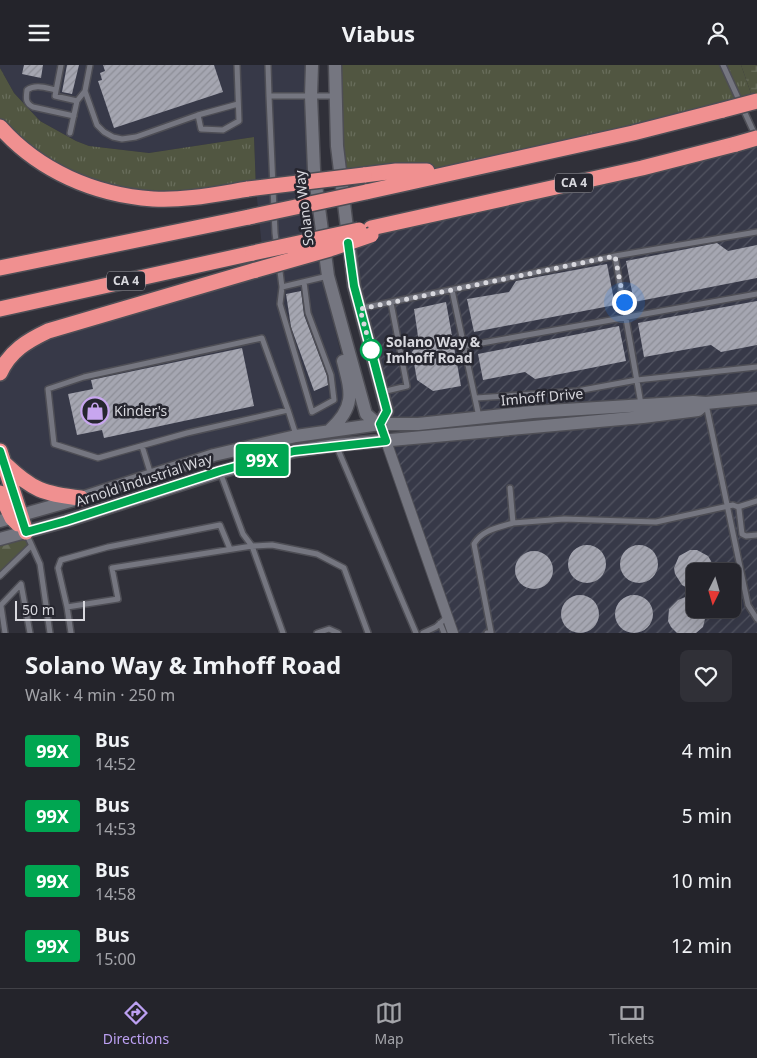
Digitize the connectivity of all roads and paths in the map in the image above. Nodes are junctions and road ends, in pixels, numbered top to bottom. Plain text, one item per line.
1 (61, 65) edge
2 (90, 65) edge
3 (237, 65) edge
4 (268, 65) edge
5 (312, 65) edge
6 (335, 65) edge
7 (723, 65) edge
8 (56, 90) junction
9 (85, 91) junction
10 (334, 95) junction
11 (269, 96) junction
12 (311, 96) junction
13 (76, 101) junction
14 (757, 101) edge
15 (238, 104) junction
16 (198, 115) junction
17 (74, 116) junction
18 (0, 127) edge
19 (70, 133) dead end
20 (757, 139) edge
21 (456, 171) junction
22 (371, 231) junction
23 (757, 232) edge
24 (615, 256) junction
25 (0, 268) edge
26 (328, 276) junction
27 (304, 282) junction
28 (282, 287) junction
29 (452, 290) junction
30 (757, 293) edge
31 (391, 303) junction
32 (337, 308) junction
33 (0, 309) edge
34 (360, 309) junction
35 (626, 318) junction
36 (465, 347) junction
37 (757, 367) edge
38 (0, 373) edge
39 (637, 380) junction
40 (382, 392) junction
41 (476, 398) junction
42 (757, 398) edge
43 (706, 403) junction
44 (288, 410) junction
45 (642, 411) junction
46 (479, 418) junction
47 (380, 424) junction
48 (330, 430) junction
49 (296, 436) junction
50 (386, 441) junction
51 (336, 445) junction
52 (142, 446) junction
53 (2, 458) edge
54 (220, 471) junction
55 (151, 476) junction
56 (510, 488) dead end
57 (0, 493) edge
58 (81, 498) junction
59 (757, 501) edge
60 (727, 505) junction
61 (738, 507) junction
62 (11, 518) edge
63 (513, 523) junction
64 (757, 535) edge
65 (0, 539) edge
66 (28, 539) junction
67 (252, 546) junction
68 (230, 549) junction
69 (0, 576) edge
70 (0, 606) edge
71 (67, 607) junction
72 (757, 619) edge
73 (444, 620) junction
74 (5, 633) edge
75 (30, 633) edge
76 (50, 633) edge
77 (71, 633) edge
78 (282, 633) edge
79 (317, 633) edge
80 (338, 633) edge
81 (368, 633) edge
82 (416, 633) edge
83 (423, 633) edge
84 (444, 633) edge
85 (453, 633) edge
86 (487, 633) edge

1 - 8 lane
2 - 9 lane
3 - 15 lane
4 - 11 lane
5 - 12 street, Solano Way
6 - 10 street
7 - 20 lane
8 - 13 lane
8 - 17 lane
9 - 13 lane
9 - 16 lane
10 - 12 lane
10 - 34 street
11 - 12 lane
11 - 28 lane
12 - 26 street, Solano Way
13 - 17 lane
14 - 21 highway, bridge
15 - 16 lane
15 - 16 lane
17 - 19 lane
18 - 21 highway, bridge
20 - 22 highway, CA 4, bridge
21 - 25 highway, bridge
22 - 33 highway, CA 4, bridge
22 - 38 highway, bridge
23 - 24 lane
24 - 29 lane
24 - 35 lane
26 - 27 lane
26 - 32 street, Solano Way
27 - 28 lane
27 - 28 lane
29 - 31 lane
29 - 36 lane
30 - 35 lane
31 - 34 lane
31 - 40 lane
32 - 47 street, Solano Way
32 - 48 street
34 - 40 street
35 - 36 lane
35 - 39 lane
36 - 41 lane
37 - 39 lane
39 - 41 lane
39 - 45 lane
40 - 47 street
41 - 46 lane
42 - 43 street, Imhoff Drive
43 - 45 street, Imhoff Drive
43 - 60 lane
44 - 49 lane
44 - 52 lane
44 - 52 lane
45 - 46 street, Imhoff Drive
45 - 50 street, Imhoff Drive
46 - 47 street, Imhoff Drive
47 - 48 street, Arnold Industrial Way
47 - 50 street, Solano Way
48 - 49 street, Arnold Industrial Way
49 - 55 street, Arnold Industrial Way
50 - 51 street, Arnold Industrial Way
50 - 73 street, Solano Way
51 - 54 street, Arnold Industrial Way
51 - 82 lane
52 - 55 lane
53 - 58 highway
53 - 62 highway
54 - 66 street, Arnold Industrial Way
54 - 67 lane
55 - 58 street, Arnold Industrial Way
56 - 63 lane
57 - 62 highway
58 - 62 street, Arnold Industrial Way
59 - 61 lane
60 - 61 lane
60 - 63 lane
60 - 72 lane
61 - 64 lane
62 - 66 highway
63 - 86 lane
65 - 66 street, Arnold Industrial Way
66 - 69 lane
66 - 76 lane
67 - 68 lane
67 - 78 lane
67 - 81 lane
68 - 71 lane
68 - 71 lane
70 - 74 lane
70 - 75 lane
71 - 77 lane
73 - 83 lane
73 - 84 lane
73 - 85 street, Solano Way
79 - 80 lane

